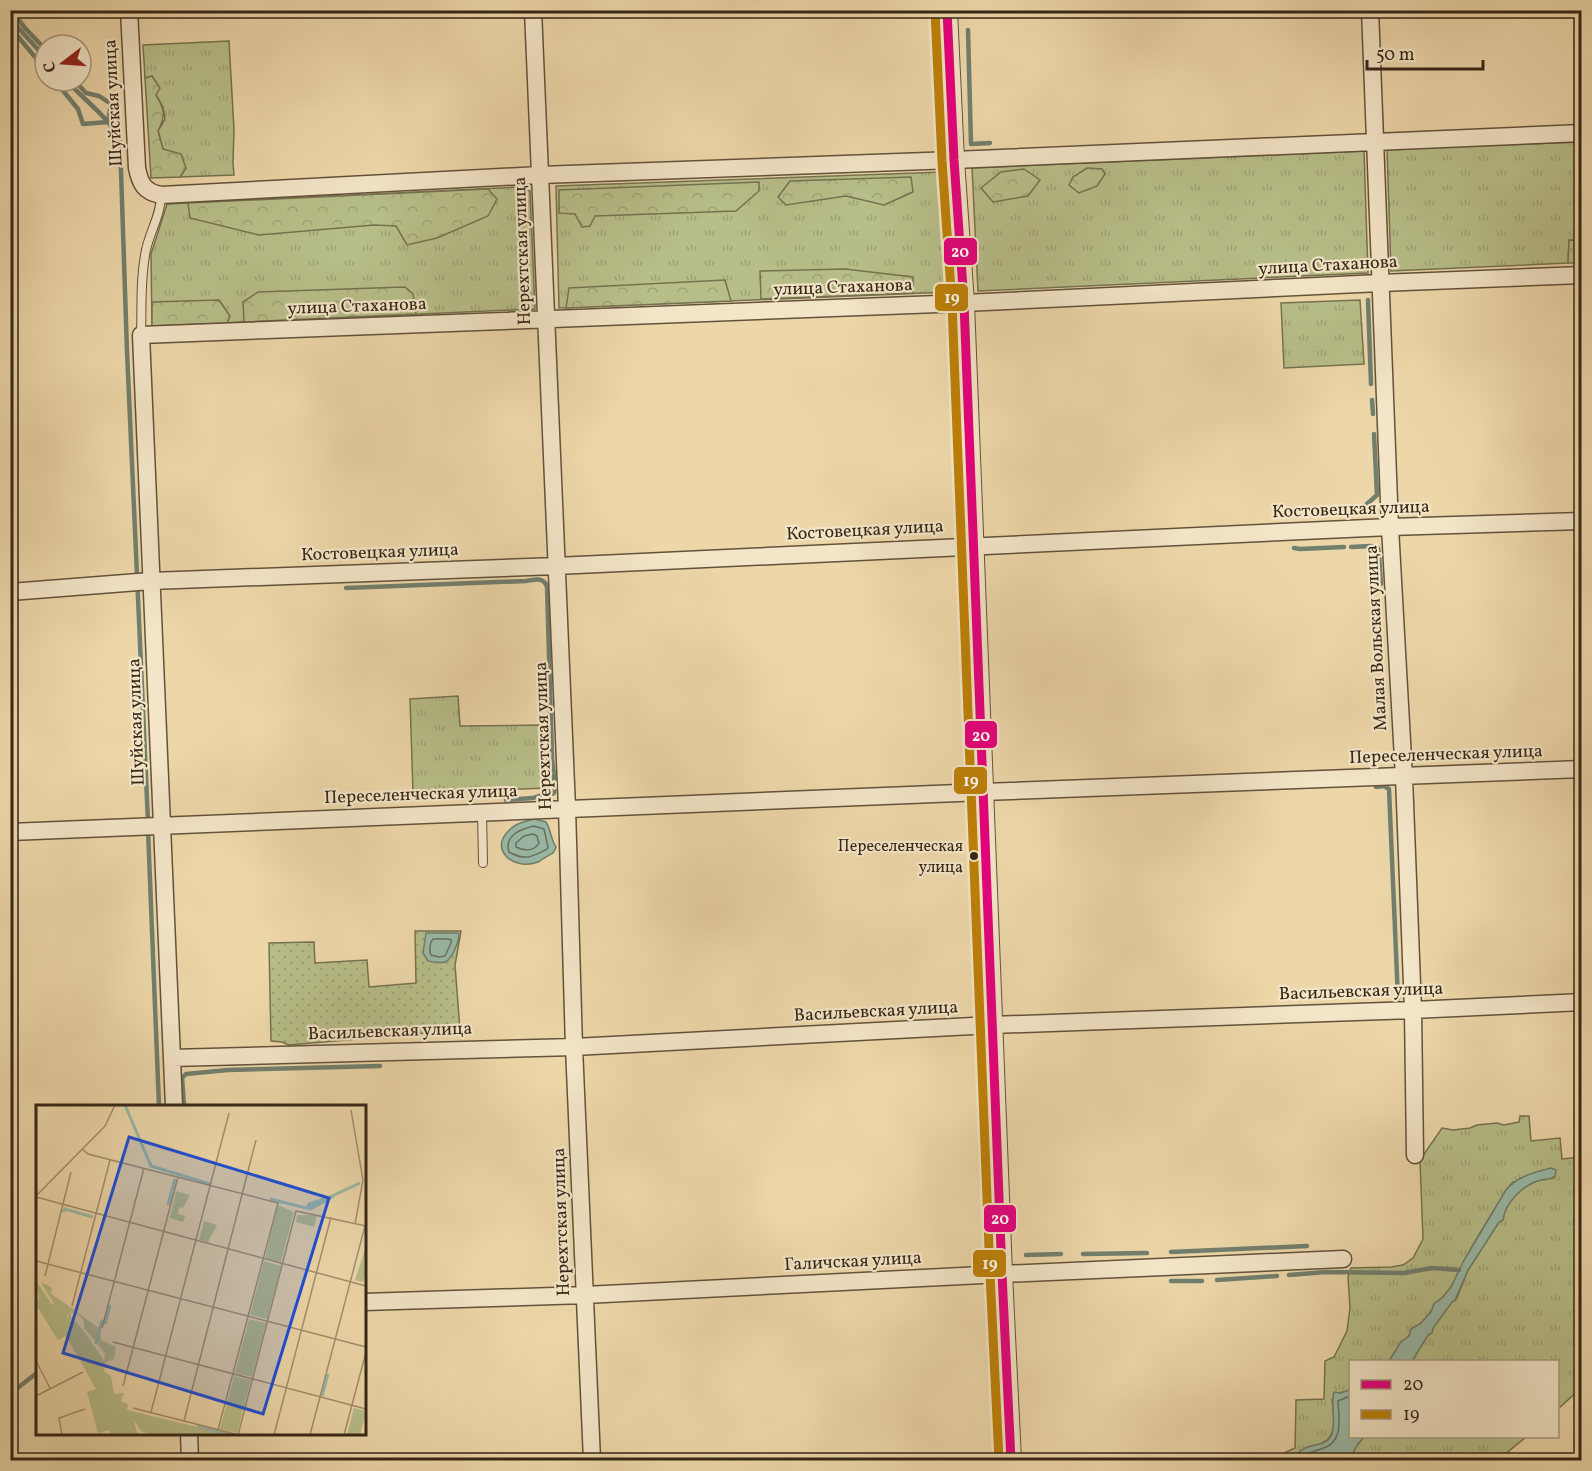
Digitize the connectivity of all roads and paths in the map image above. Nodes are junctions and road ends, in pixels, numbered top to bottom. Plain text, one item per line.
1 (129, 10) edge
2 (533, 10) edge
3 (948, 10) edge
4 (1370, 10) edge
5 (1581, 133) edge
6 (1375, 141) junction
7 (954, 160) junction
8 (540, 175) junction
9 (153, 193) junction
10 (1581, 275) edge
11 (1380, 283) junction
12 (964, 303) junction
13 (546, 320) junction
14 (141, 335) junction
15 (1581, 521) edge
16 (1390, 527) junction
17 (975, 546) junction
18 (556, 566) junction
19 (142, 582) junction
20 (10, 592) edge
21 (1581, 769) edge
22 (1404, 777) junction
23 (982, 792) junction
24 (567, 808) junction
25 (482, 812) junction
26 (152, 826) junction
27 (10, 832) edge
28 (483, 863) dead end
29 (1581, 1002) edge
30 (1413, 1010) junction
31 (992, 1025) junction
32 (574, 1047) junction
33 (172, 1058) junction
34 (174, 1105) edge
35 (1415, 1155) dead end
36 (1343, 1259) dead end
37 (1002, 1274) junction
38 (585, 1295) junction
39 (366, 1302) edge
40 (189, 1435) edge
41 (190, 1461) edge
42 (592, 1461) edge
43 (1011, 1461) edge

1 - 9 street, Шуйская улица
2 - 8 street, Нерехтская улица
3 - 7 street
4 - 6 street, Малая Вольская улица
5 - 6 street
6 - 7 street
6 - 11 street, Малая Вольская улица
7 - 8 street
7 - 12 street
8 - 9 street
8 - 13 street, Нерехтская улица
9 - 14 lane
10 - 11 street, улица Стаханова
11 - 12 street, улица Стаханова
11 - 16 street, Малая Вольская улица
12 - 13 street, улица Стаханова
12 - 17 street
13 - 14 street, улица Стаханова
13 - 18 street, Нерехтская улица
14 - 19 street, Шуйская улица
15 - 16 street, Костовецкая улица
16 - 17 street, Костовецкая улица
16 - 22 street, Малая Вольская улица
17 - 18 street, Костовецкая улица
17 - 23 street
18 - 19 street, Костовецкая улица
18 - 24 street, Нерехтская улица
19 - 20 street, Костовецкая улица
19 - 26 street, Шуйская улица
21 - 22 street, Переселенческая улица
22 - 23 street, Переселенческая улица
22 - 30 street, Малая Вольская улица
23 - 24 street, Переселенческая улица
23 - 31 street
24 - 25 street, Переселенческая улица
24 - 32 street, Нерехтская улица
25 - 26 street, Переселенческая улица
25 - 28 lane
26 - 27 street, Переселенческая улица
26 - 33 street, Шуйская улица
29 - 30 street, Васильевская улица
30 - 31 street, Васильевская улица
30 - 35 street, Малая Вольская улица
31 - 32 street, Васильевская улица
31 - 37 street
32 - 33 street, Васильевская улица
32 - 38 street, Нерехтская улица
33 - 34 street, Шуйская улица
36 - 37 street, Галичская улица
37 - 38 street, Галичская улица
37 - 43 street
38 - 39 street, Галичская улица
38 - 42 street, Нерехтская улица
40 - 41 street

